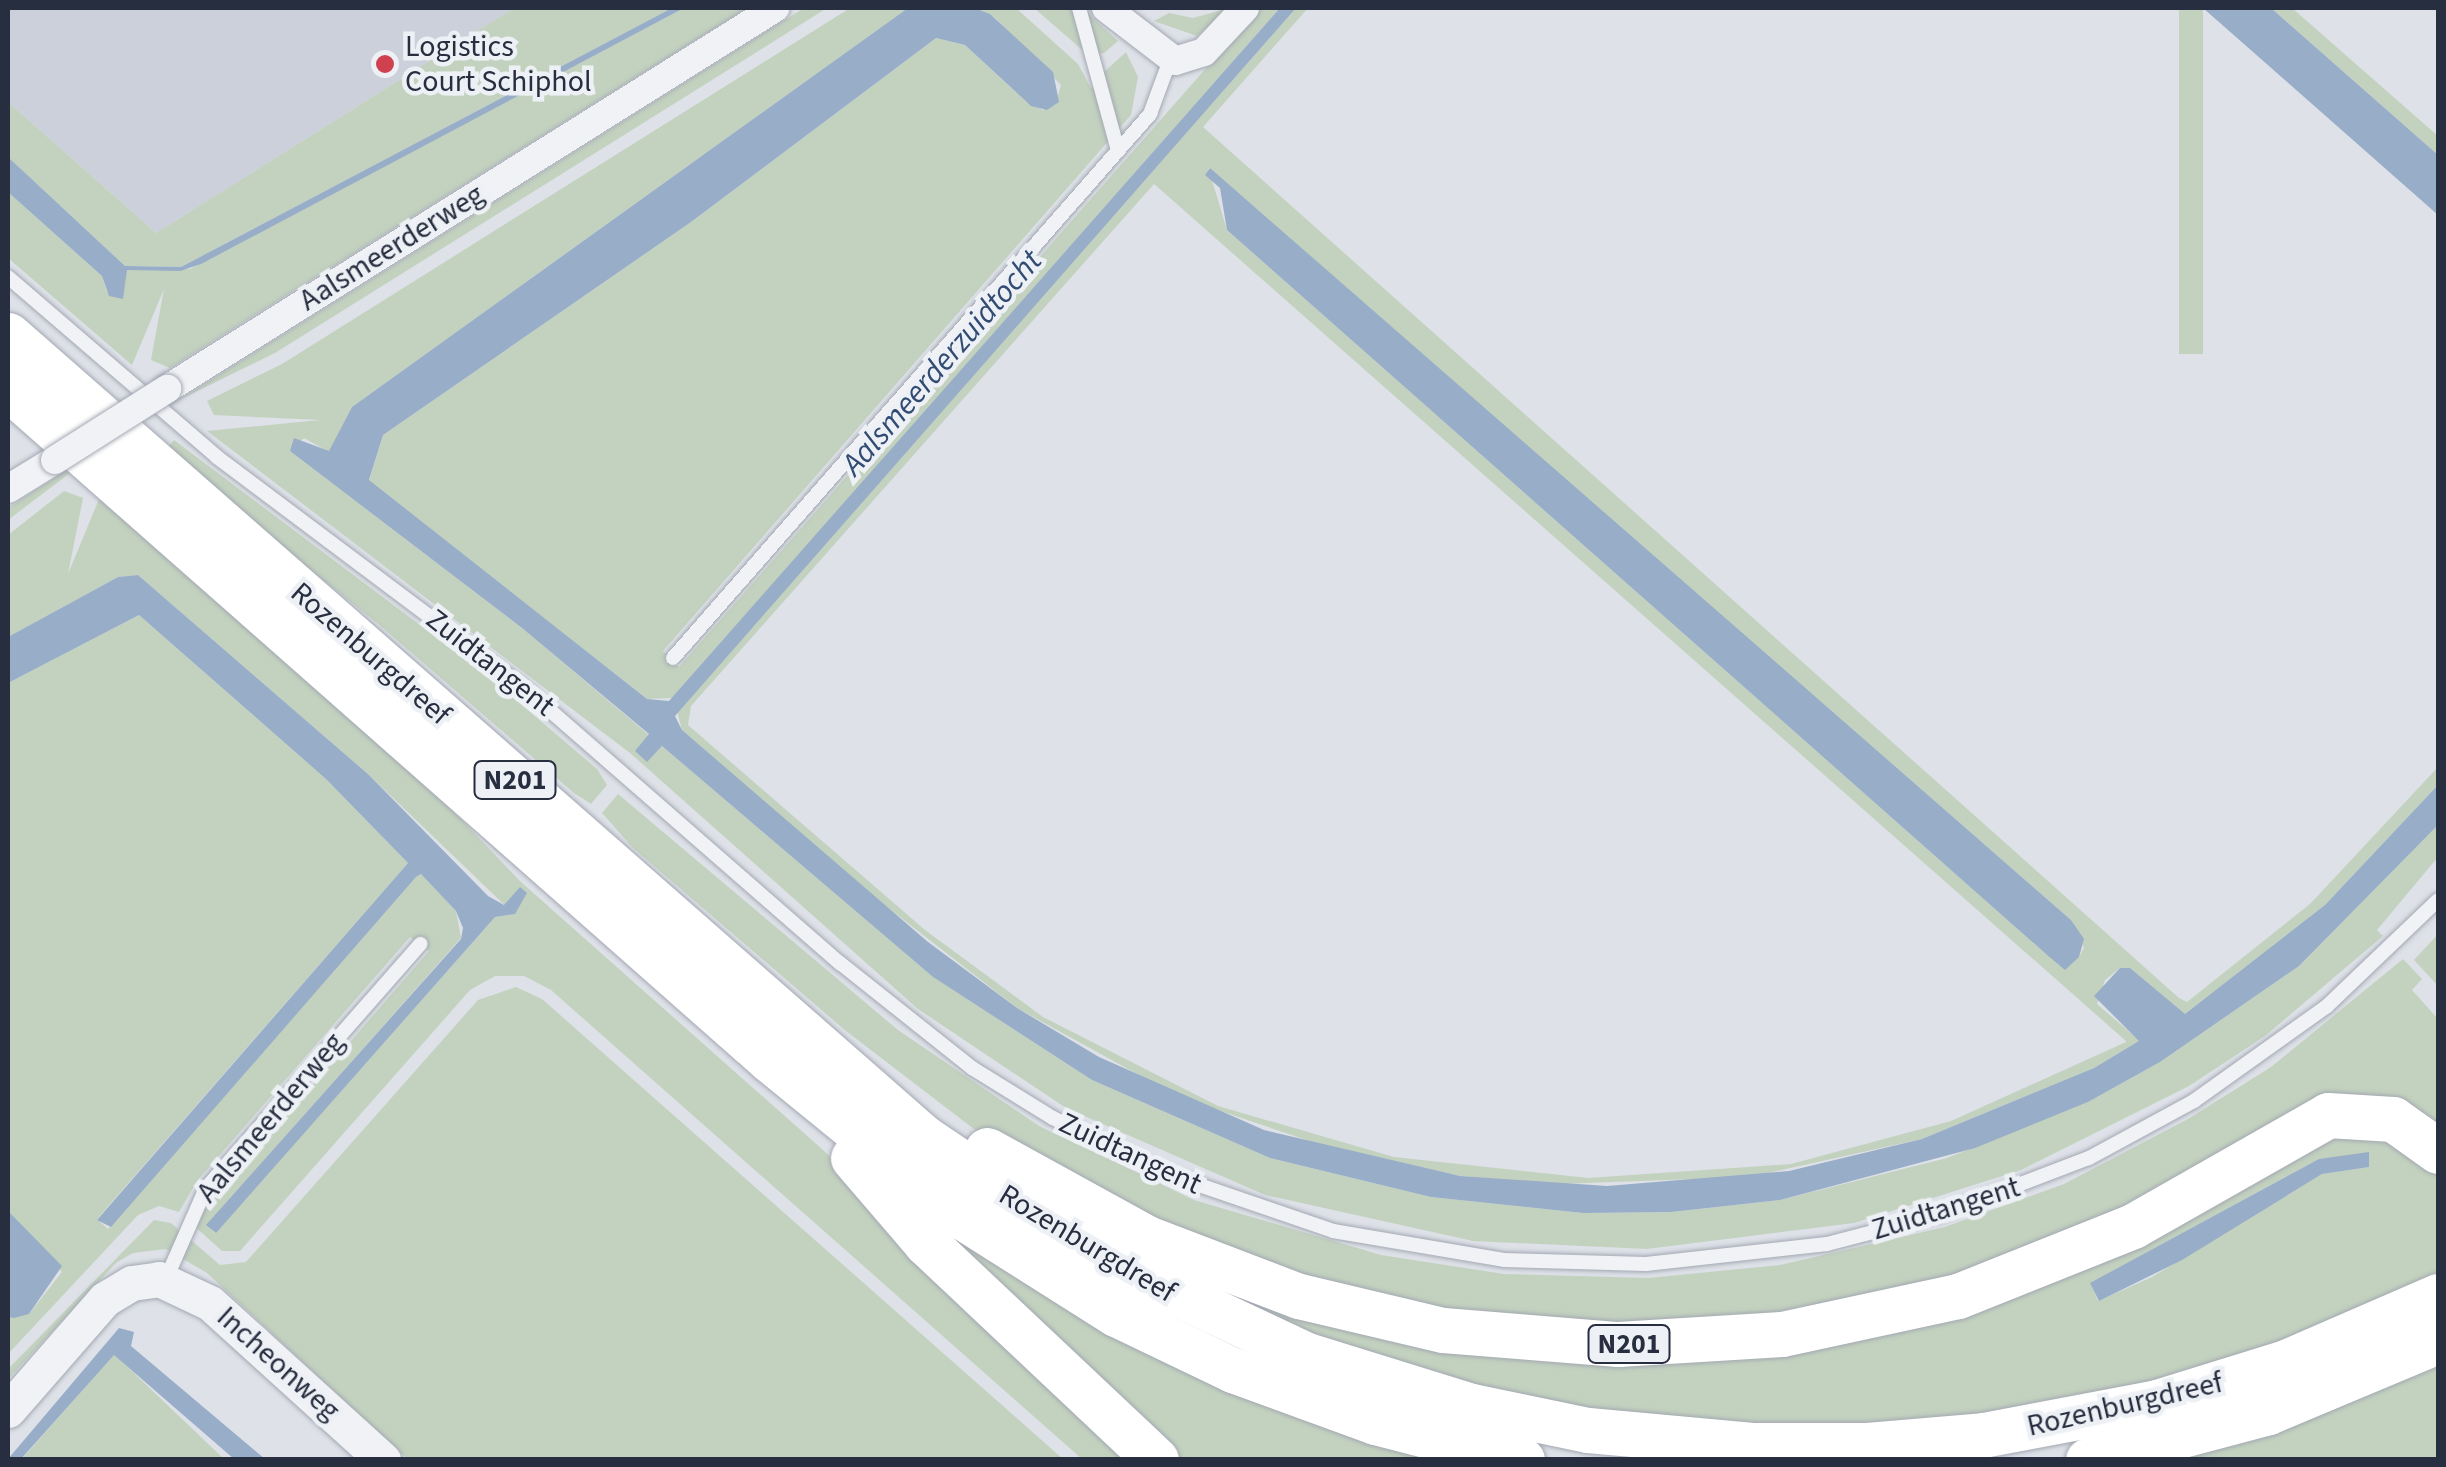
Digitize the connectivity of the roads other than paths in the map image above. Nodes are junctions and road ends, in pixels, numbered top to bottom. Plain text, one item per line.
1 (775, 8) edge
2 (1079, 8) edge
3 (1106, 8) edge
4 (1244, 8) edge
5 (1170, 60) junction
6 (1118, 151) junction
7 (8, 277) edge
8 (8, 335) edge
9 (8, 388) edge
10 (8, 489) edge
11 (673, 658) dead end
12 (2438, 900) edge
13 (420, 944) dead end
14 (783, 1043) junction
15 (2431, 1144) edge
16 (166, 1280) junction
17 (2438, 1296) edge
18 (2438, 1342) edge
19 (8, 1410) edge
20 (384, 1460) edge
21 (1156, 1460) edge
22 (1522, 1460) edge
23 (2088, 1460) edge

1 - 10 street, Aalsmeerderweg, bridge
2 - 6 lane
3 - 5 street
4 - 5 street
5 - 6 lane
6 - 11 lane
7 - 12 lane, Zuidtangent
8 - 14 highway, Rozenburgdreef / N201
9 - 14 highway, Rozenburgdreef / N201
13 - 16 lane, Aalsmeerderweg
14 - 15 highway, N201
14 - 17 highway, Rozenburgdreef / N201
14 - 21 highway, N201
14 - 22 highway, Rozenburgdreef / N201
16 - 19 street
16 - 20 street, Incheonweg
18 - 23 highway, Rozenburgdreef

